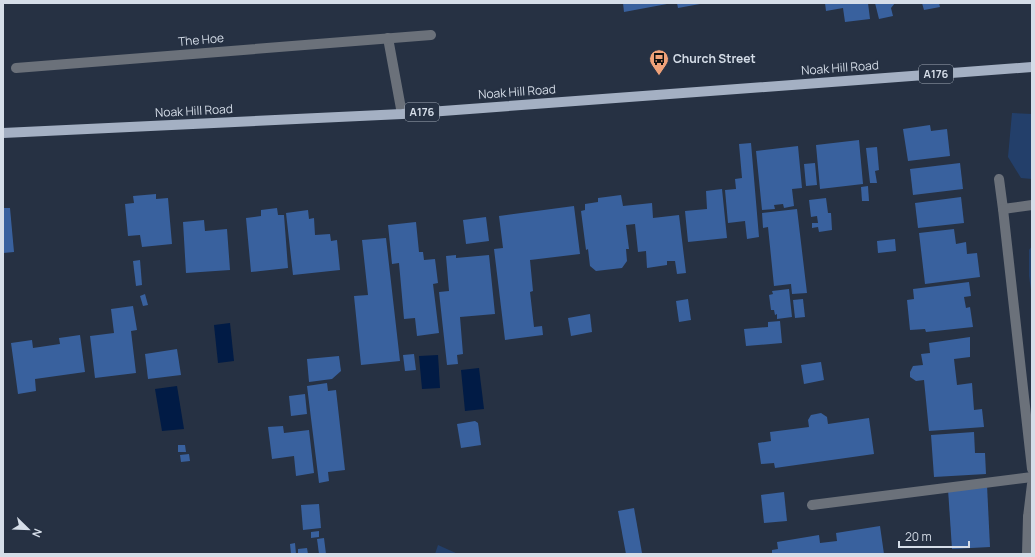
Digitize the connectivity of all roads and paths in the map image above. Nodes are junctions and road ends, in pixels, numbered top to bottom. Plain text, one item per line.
1 (432, 34) dead end
2 (388, 38) junction
3 (1032, 67) edge
4 (16, 68) dead end
5 (402, 114) junction
6 (3, 133) edge
7 (999, 179) dead end
8 (1032, 205) edge
9 (1003, 209) junction
10 (1032, 469) edge
11 (1032, 477) edge
12 (1032, 484) edge
13 (812, 506) dead end
14 (1030, 517) edge
15 (1027, 554) edge

1 - 2 street, The Hoe
2 - 4 street, The Hoe
2 - 5 street
3 - 5 main road, Noak Hill Road / A176
5 - 6 main road, Noak Hill Road / A176
7 - 9 street
8 - 9 street
9 - 10 street
11 - 13 street
12 - 14 street
14 - 15 street

